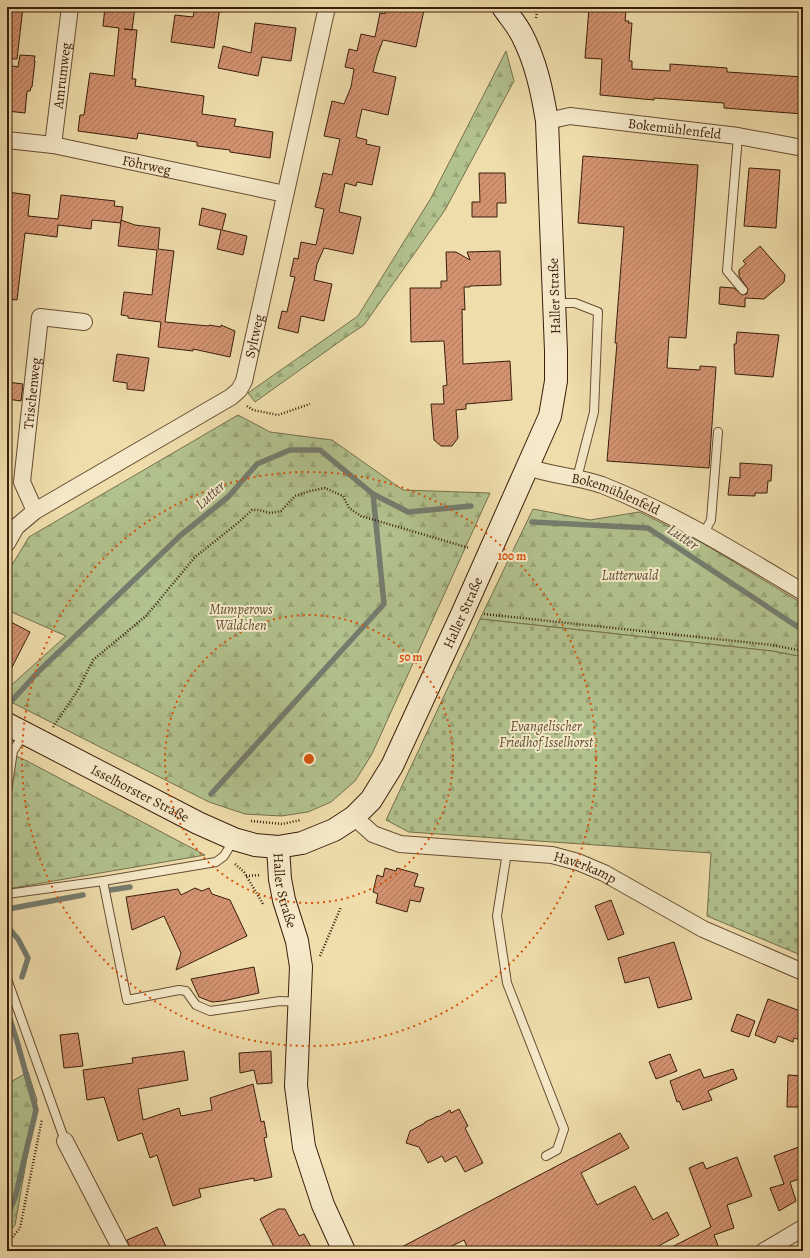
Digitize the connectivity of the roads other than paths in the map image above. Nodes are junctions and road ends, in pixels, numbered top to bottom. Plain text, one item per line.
1 (70, 7) edge
2 (327, 7) edge
3 (503, 7) edge
4 (547, 121) junction
5 (738, 136) junction
6 (7, 140) edge
7 (53, 145) junction
8 (803, 148) edge
9 (285, 194) junction
10 (743, 290) dead end
11 (554, 304) junction
12 (84, 322) dead end
13 (718, 432) dead end
14 (528, 467) junction
15 (577, 478) junction
16 (35, 511) junction
17 (704, 533) junction
18 (7, 543) edge
19 (803, 592) edge
20 (14, 727) edge
21 (7, 791) edge
22 (354, 817) junction
23 (278, 847) junction
24 (229, 848) junction
25 (507, 852) junction
26 (103, 882) junction
27 (7, 894) edge
28 (803, 972) edge
29 (7, 980) edge
30 (300, 1002) junction
31 (65, 1141) joint
32 (546, 1156) dead end
33 (803, 1228) edge
34 (122, 1251) edge
35 (344, 1251) edge
36 (764, 1251) edge

1 - 7 street, Amrumweg
2 - 9 street, Syltweg
3 - 4 street, Haller Straße
4 - 5 street, Bokemühlenfeld
4 - 11 street, Haller Straße
5 - 8 street, Bokemühlenfeld
5 - 10 lane
6 - 7 street, Föhrweg
7 - 9 street, Föhrweg
9 - 16 street, Syltweg
11 - 14 street, Haller Straße
11 - 15 lane
12 - 16 street, Trischenweg
13 - 17 lane
14 - 15 street, Bokemühlenfeld
14 - 22 street, Haller Straße
15 - 17 street, Bokemühlenfeld
16 - 18 street, Syltweg
17 - 19 street, Bokemühlenfeld
20 - 21 lane
20 - 24 street, Isselhorster Straße
22 - 23 street, Haller Straße
22 - 25 street, Haverkamp
23 - 24 street, Isselhorster Straße
23 - 30 street, Haller Straße
24 - 26 lane
25 - 28 street, Haverkamp
25 - 32 lane
26 - 27 lane
26 - 30 lane
29 - 31 lane
30 - 35 street, Haller Straße
31 - 34 street
33 - 36 street

